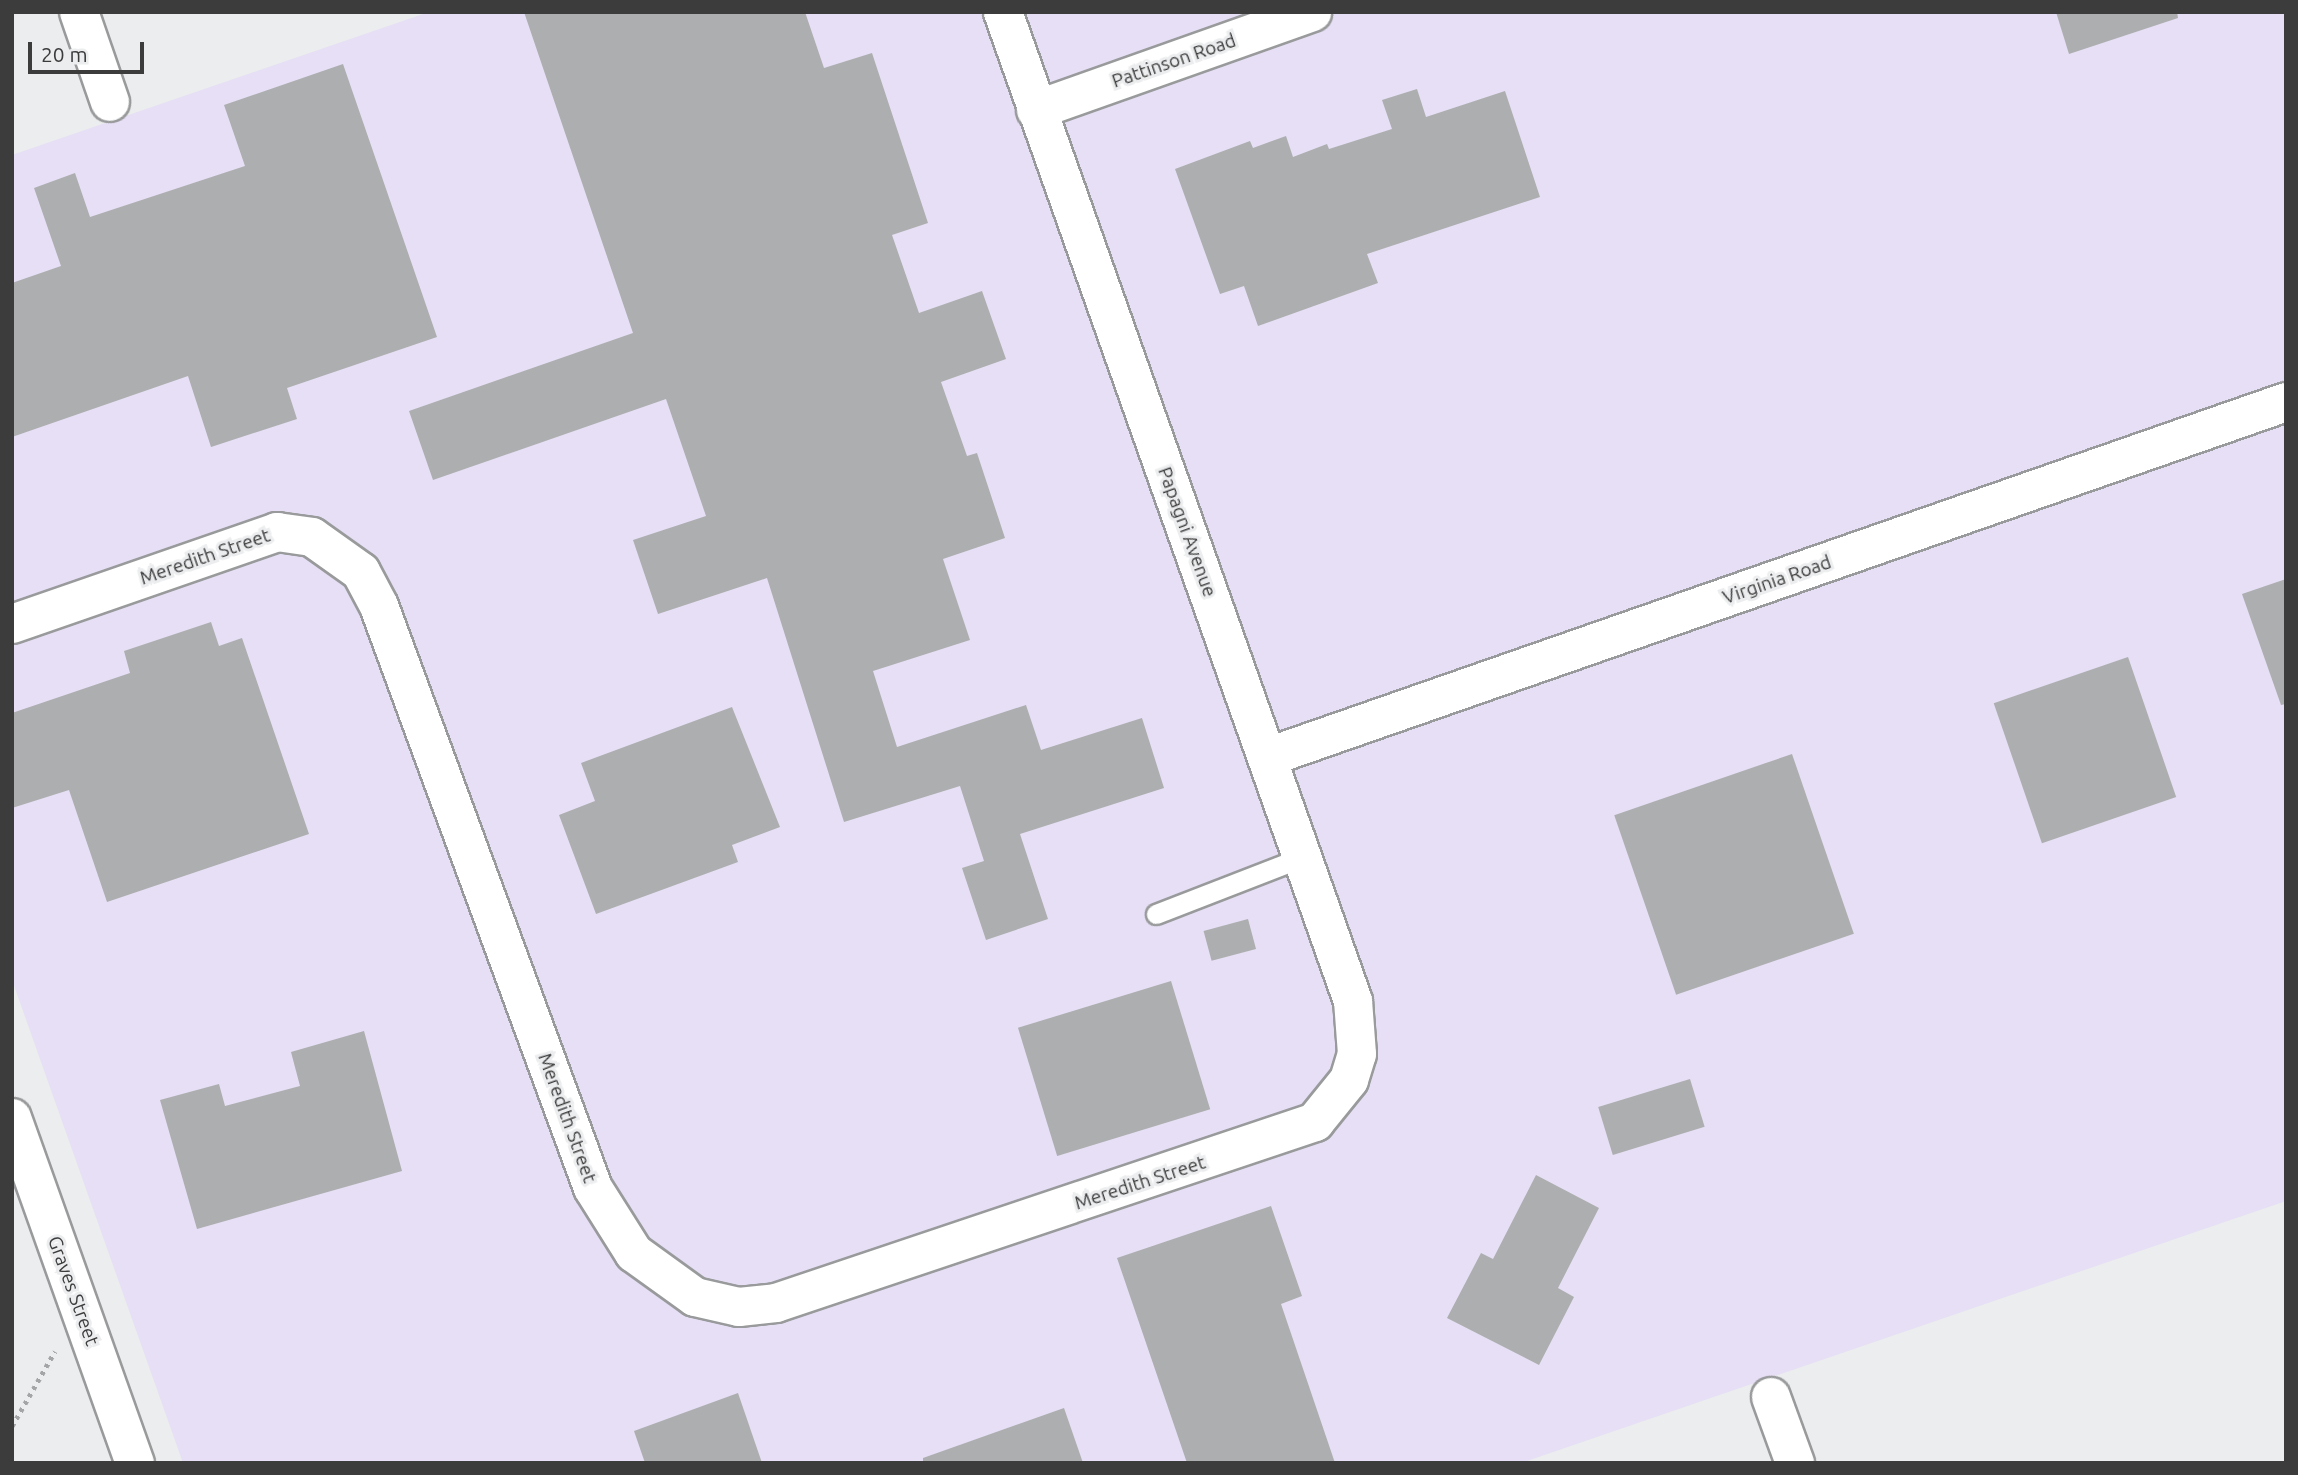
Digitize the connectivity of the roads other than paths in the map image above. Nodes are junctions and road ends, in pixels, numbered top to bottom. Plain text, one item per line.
1 (79, 12) edge
2 (1003, 12) edge
3 (1312, 12) edge
4 (110, 102) dead end
5 (1035, 110) junction
6 (2286, 402) edge
7 (12, 624) edge
8 (1268, 757) junction
9 (1303, 857) junction
10 (1156, 914) dead end
11 (1357, 1054) joint
12 (12, 1118) edge
13 (1771, 1397) dead end
14 (135, 1463) edge
15 (1795, 1463) edge

1 - 4 street
2 - 5 street, Papagni Avenue
3 - 5 street, Pattinson Road
5 - 8 street, Papagni Avenue
6 - 8 street, Virginia Road
7 - 11 street, Meredith Street
8 - 9 street, Papagni Avenue
9 - 10 lane
9 - 11 street, Papagni Avenue
12 - 14 street, Graves Street
13 - 15 street

